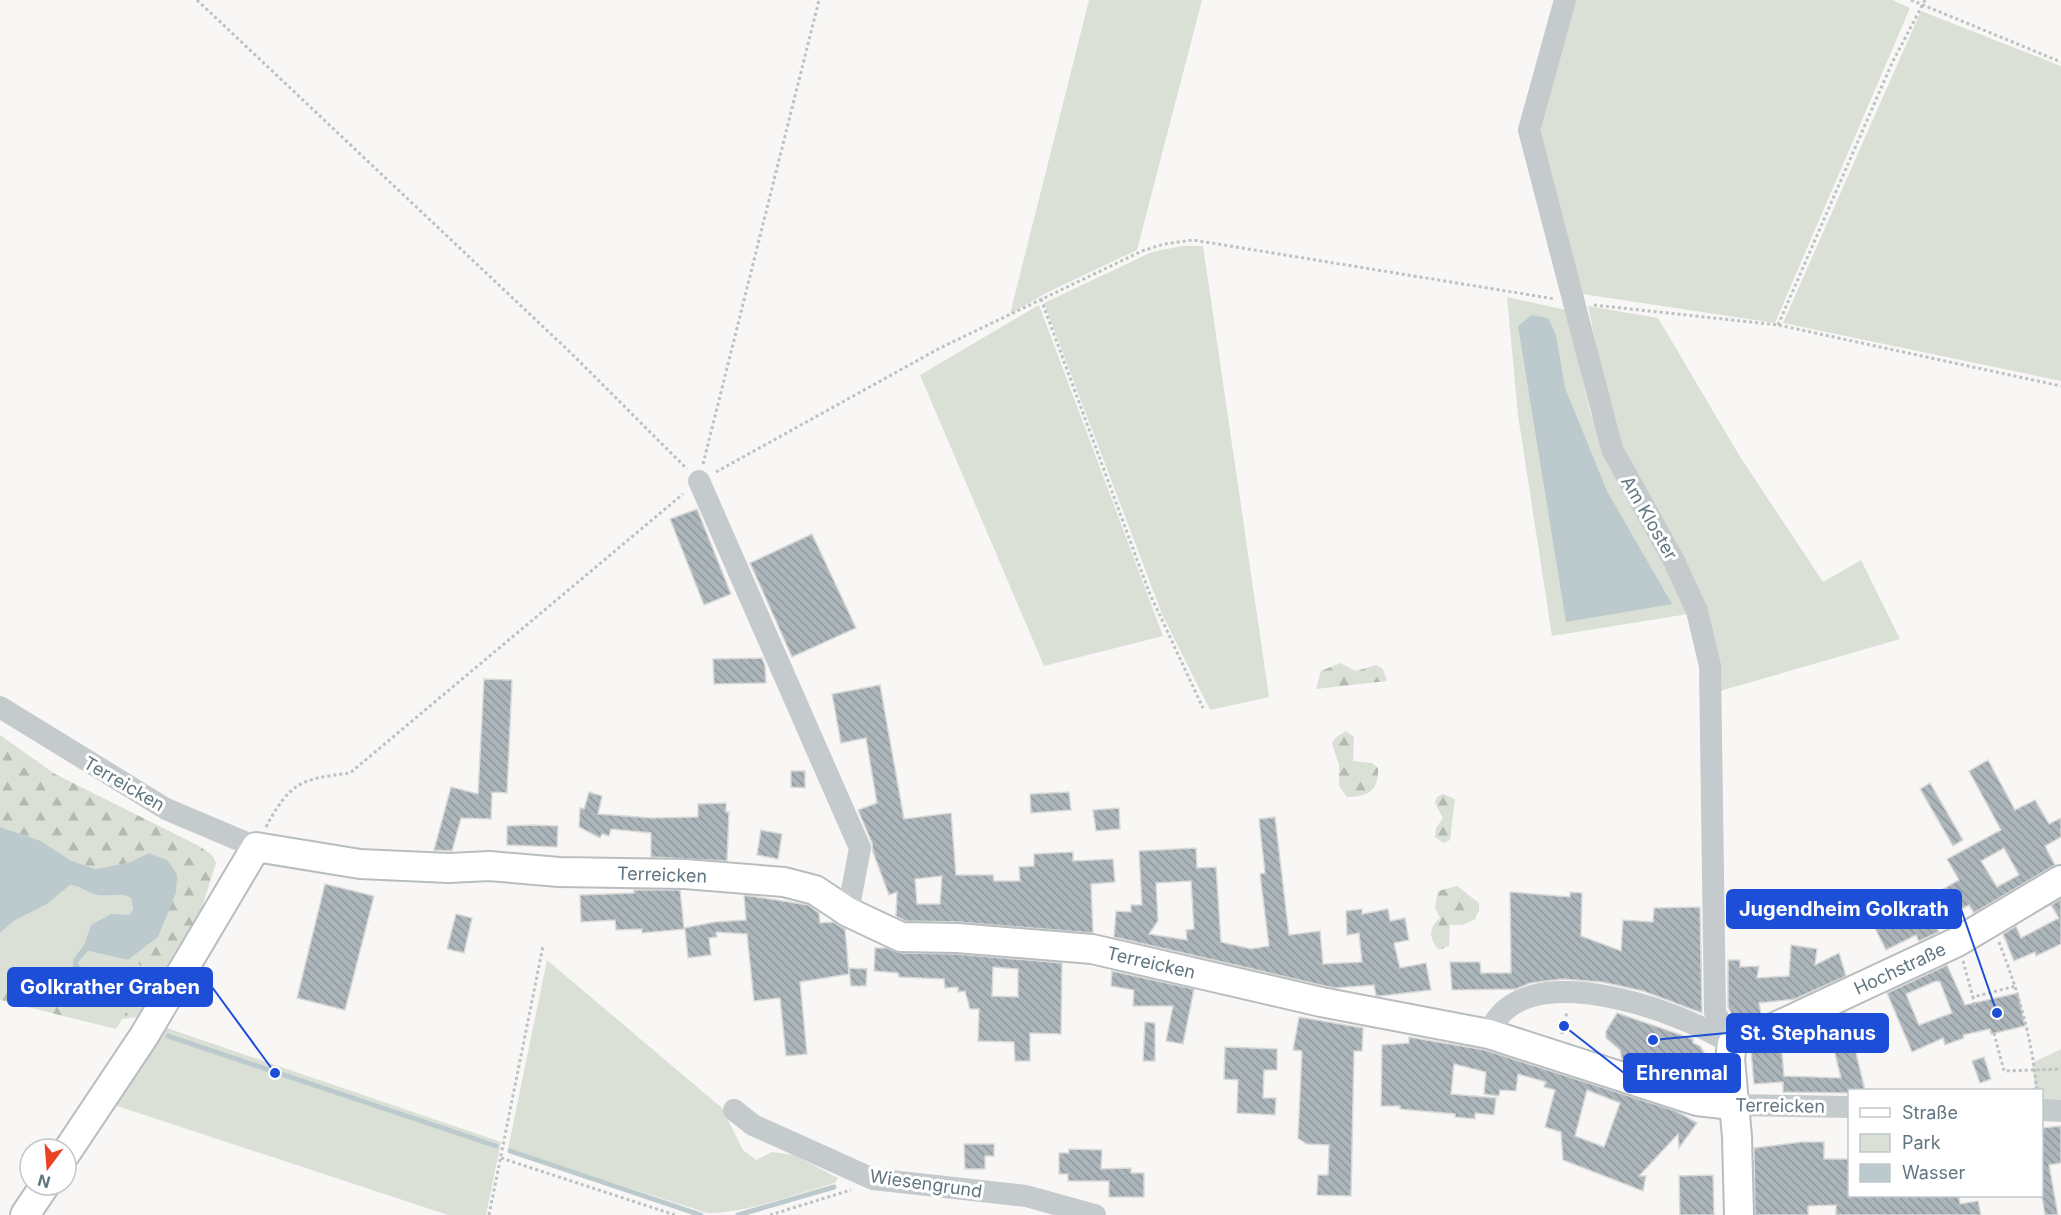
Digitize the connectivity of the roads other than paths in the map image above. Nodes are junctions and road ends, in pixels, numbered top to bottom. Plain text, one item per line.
1 (1565, 0) edge
2 (699, 481) road end
3 (0, 707) edge
4 (256, 847) junction
5 (2061, 880) edge
6 (848, 912) junction
7 (1489, 1034) junction
8 (1732, 1044) junction
9 (1732, 1106) junction
10 (1848, 1107) edge
11 (734, 1110) dead end
12 (2043, 1110) edge
13 (2061, 1111) edge
14 (77, 1137) edge
15 (37, 1197) edge
16 (25, 1215) edge
17 (1095, 1215) edge
18 (1739, 1215) edge

1 - 8 street, Am Kloster
2 - 6 street
3 - 4 street, Terreicken
4 - 6 main road, Terreicken
4 - 14 main road
5 - 8 main road, Hochstraße
6 - 7 main road, Terreicken
7 - 8 street
7 - 9 main road, Terreicken
8 - 9 main road
9 - 10 street, Terreicken
9 - 18 main road
11 - 17 street, Wiesengrund
12 - 13 street
15 - 16 main road

